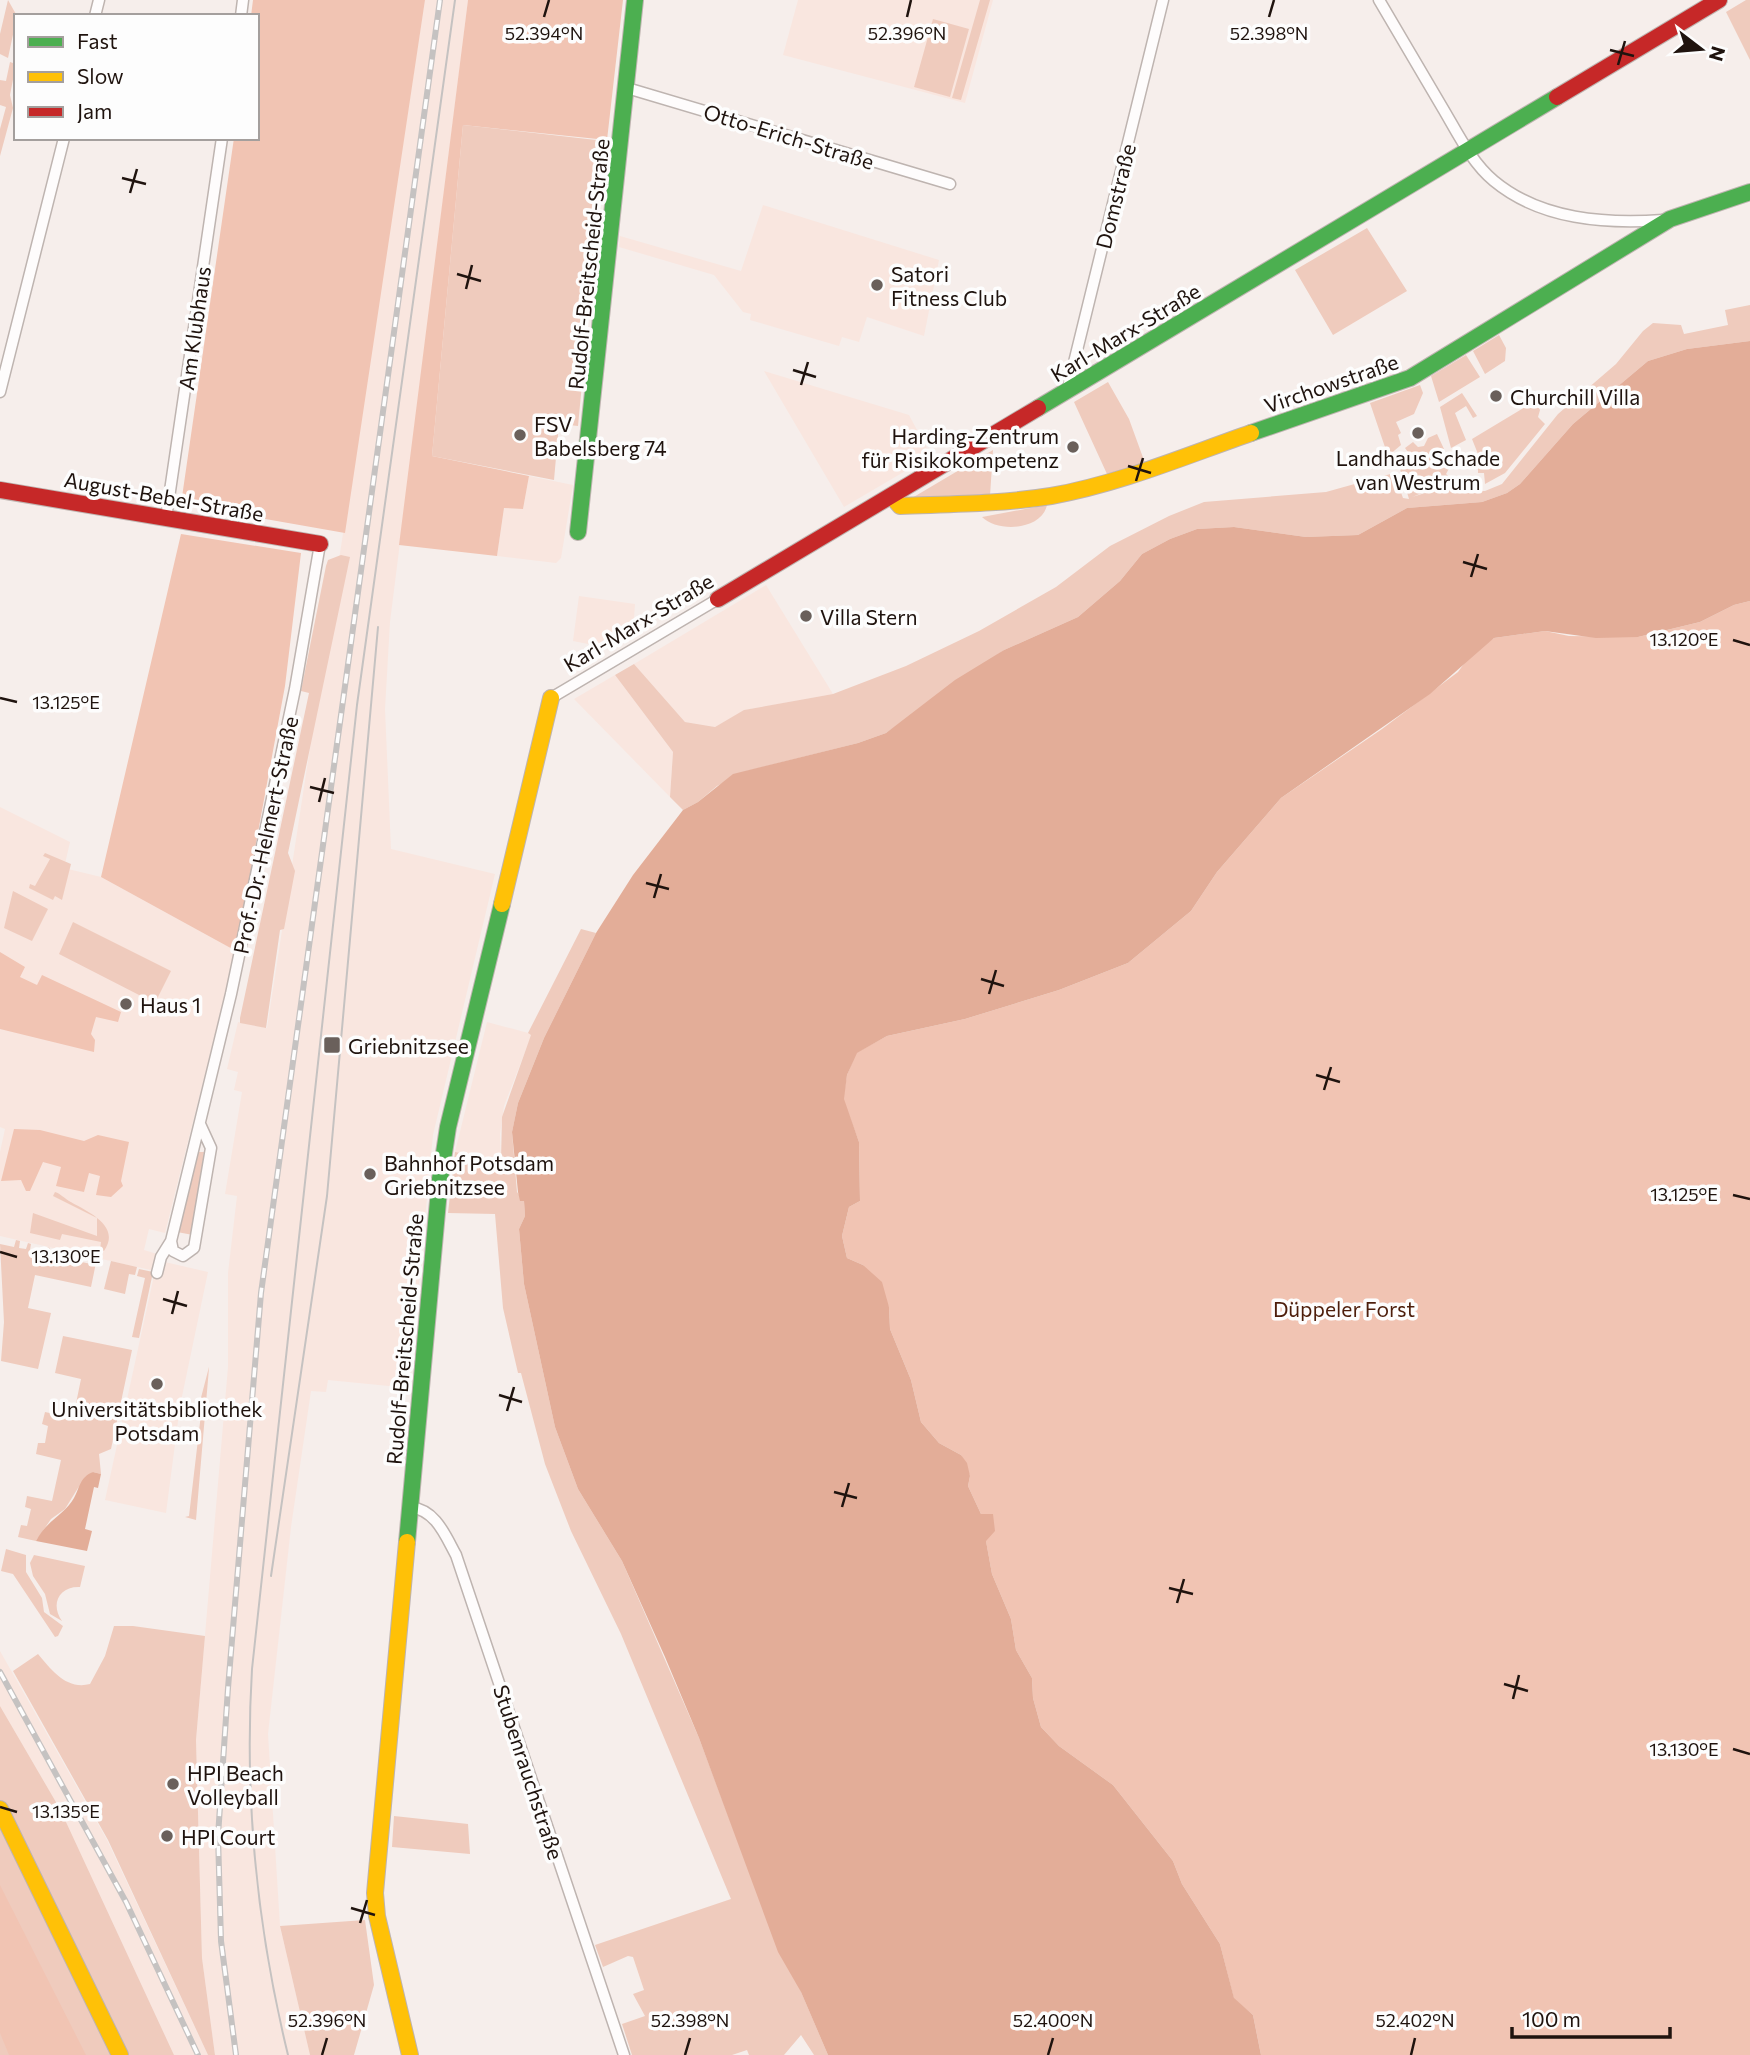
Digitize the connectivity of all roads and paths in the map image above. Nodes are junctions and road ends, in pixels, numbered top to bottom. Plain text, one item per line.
1 (635, 0) edge
2 (1163, 0) edge
3 (1378, 0) edge
4 (1719, 0) edge
5 (1701, 5) edge
6 (627, 88) junction
7 (63, 140) edge
8 (222, 140) edge
9 (1468, 150) junction
10 (950, 184) dead end
11 (1750, 191) edge
12 (1670, 219) junction
13 (1067, 391) junction
14 (0, 392) edge
15 (0, 490) edge
16 (892, 496) junction
17 (166, 518) junction
18 (578, 532) dead end
19 (320, 544) joint
20 (718, 599) joint
21 (551, 698) joint
22 (200, 1124) junction
23 (171, 1241) junction
24 (157, 1273) dead end
25 (410, 1507) junction
26 (0, 1809) edge
27 (120, 2055) edge
28 (410, 2055) edge
29 (624, 2055) edge

1 - 6 street, Rudolf-Breitscheid-Straße
2 - 13 street, Domstraße
3 - 9 street
4 - 5 street, Karl-Marx-Straße
5 - 9 street, Karl-Marx-Straße
6 - 10 street, Otto-Erich-Straße
6 - 18 street, Rudolf-Breitscheid-Straße
7 - 14 street
8 - 17 street, Am Klubhaus
9 - 12 street
9 - 13 street, Karl-Marx-Straße
11 - 12 street, Virchowstraße
12 - 16 street, Virchowstraße
13 - 16 street, Karl-Marx-Straße
15 - 17 street, August-Bebel-Straße
16 - 20 street, Karl-Marx-Straße
17 - 19 street, August-Bebel-Straße
19 - 22 street, Prof.-Dr.-Helmert-Straße
20 - 21 street, Karl-Marx-Straße
21 - 25 street, Rudolf-Breitscheid-Straße
22 - 23 street, Prof.-Dr.-Helmert-Straße
22 - 23 street, Prof.-Dr.-Helmert-Straße
23 - 24 street, Prof.-Dr.-Helmert-Straße
25 - 28 street, Rudolf-Breitscheid-Straße
25 - 29 street, Stubenrauchstraße
26 - 27 street

